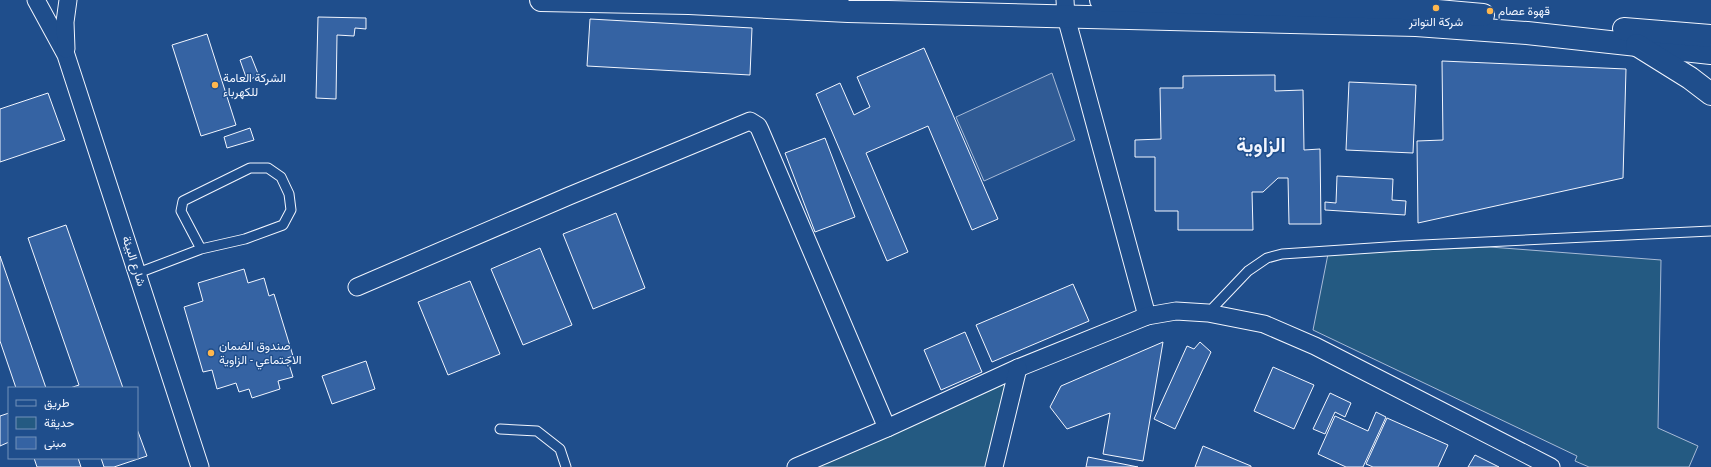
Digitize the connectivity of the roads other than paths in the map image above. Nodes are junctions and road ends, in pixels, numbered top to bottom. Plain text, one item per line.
1 (36, 0) edge
2 (68, 0) edge
3 (541, 0) edge
4 (1101, 0) edge
5 (1065, 8) edge
6 (1711, 36) edge
7 (1637, 45) junction
8 (1711, 53) edge
9 (66, 55) junction
10 (1711, 94) edge
11 (1711, 231) edge
12 (202, 249) junction
13 (138, 273) junction
14 (357, 287) dead end
15 (1208, 313) junction
16 (1147, 316) junction
17 (1018, 368) junction
18 (500, 428) dead end
19 (887, 428) junction
20 (200, 467) edge
21 (566, 467) edge
22 (796, 467) edge
23 (994, 467) edge
24 (1551, 467) edge

1 - 9 street, شارع البيئة
2 - 9 street, شارع البيئة
3 - 5 main road
4 - 6 main road
5 - 7 main road
5 - 16 street
7 - 8 main road
7 - 10 main road
9 - 13 street, شارع البيئة
11 - 15 lane
12 - 12 lane
12 - 13 lane
13 - 20 street, شارع البيئة
14 - 19 street
15 - 16 street
15 - 24 street
16 - 17 street
17 - 19 street
17 - 23 street
18 - 21 lane
19 - 22 street

